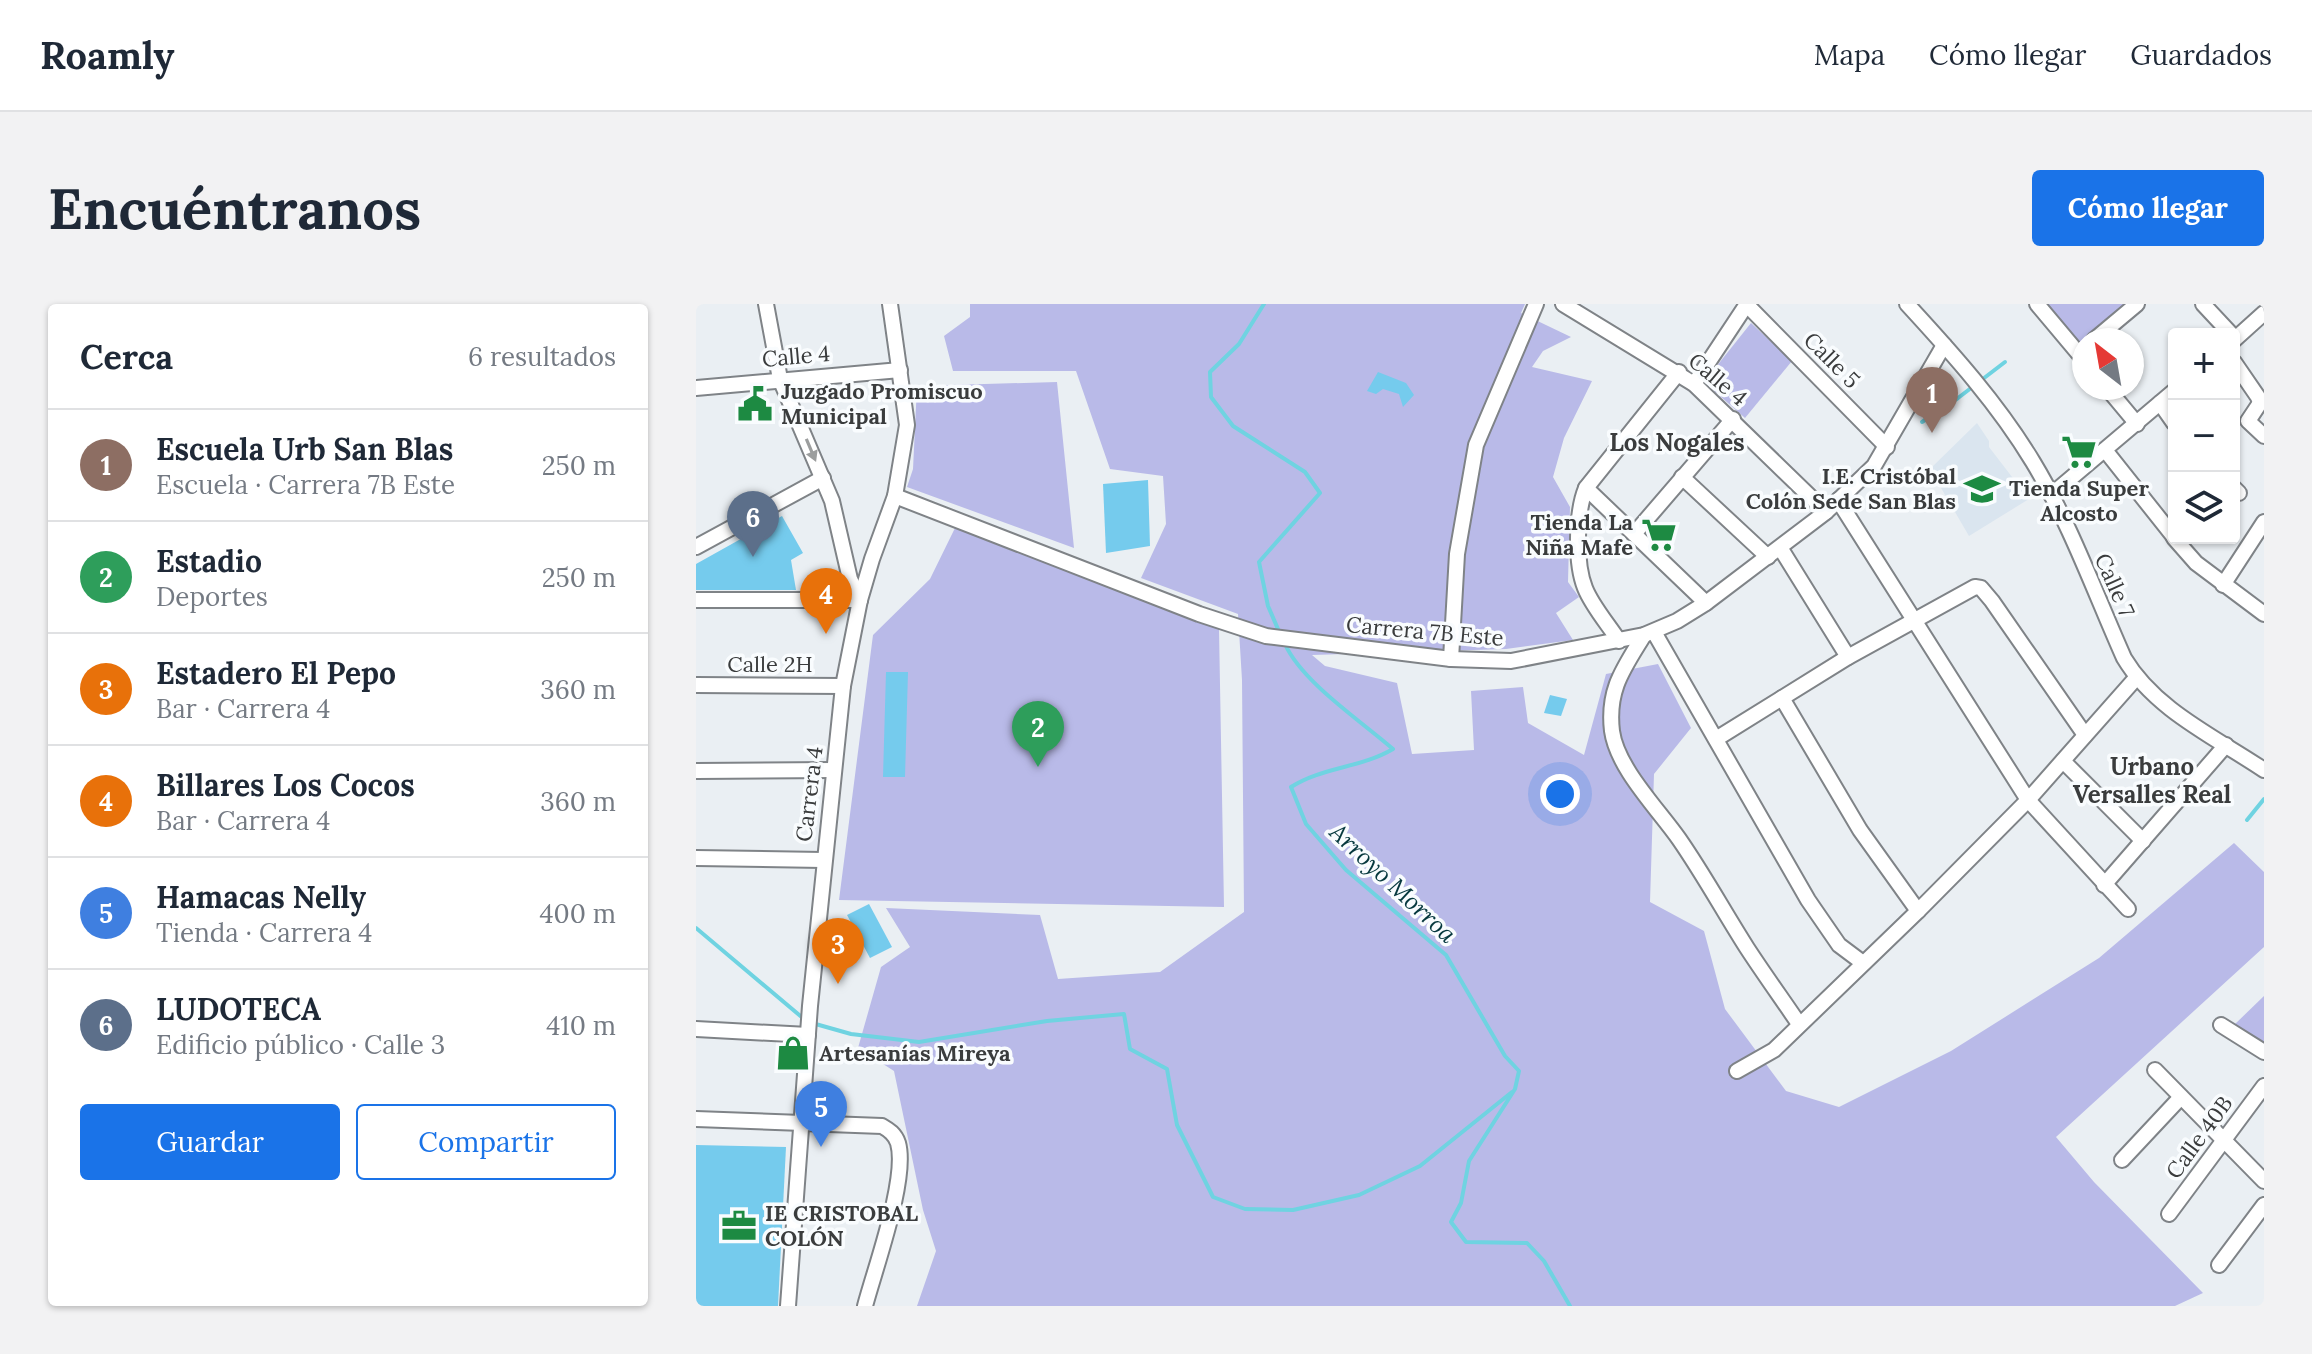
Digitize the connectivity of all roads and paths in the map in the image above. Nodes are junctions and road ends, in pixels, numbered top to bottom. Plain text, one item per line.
1 (766, 304) edge
2 (890, 304) edge
3 (1536, 304) edge
4 (1563, 304) edge
5 (1746, 304) edge
6 (1907, 304) edge
7 (2037, 304) edge
8 (2137, 304) edge
9 (2203, 304) edge
10 (2264, 313) edge
11 (2108, 328) edge
12 (2226, 328) edge
13 (2240, 332) edge
14 (2072, 343) edge
15 (1944, 345) junction
16 (900, 370) junction
17 (2240, 371) edge
18 (1679, 372) junction
19 (780, 379) junction
20 (1694, 384) junction
21 (696, 388) edge
22 (2168, 396) edge
23 (2117, 400) edge
24 (2160, 403) junction
25 (2168, 414) edge
26 (1733, 419) junction
27 (2137, 424) junction
28 (2264, 436) edge
29 (1887, 447) junction
30 (2105, 450) junction
31 (1682, 477) junction
32 (823, 478) junction
33 (1586, 488) junction
34 (2051, 495) junction
35 (895, 496) junction
36 (1838, 500) junction
37 (1826, 512) junction
38 (2264, 522) edge
39 (2168, 530) edge
40 (1634, 534) junction
41 (2179, 544) edge
42 (696, 547) edge
43 (1774, 553) junction
44 (2223, 585) junction
45 (696, 600) edge
46 (860, 600) junction
47 (1706, 603) junction
48 (2264, 614) edge
49 (1913, 621) junction
50 (1649, 634) junction
51 (1619, 641) junction
52 (1848, 657) junction
53 (1451, 659) junction
54 (2136, 678) junction
55 (696, 685) edge
56 (843, 686) junction
57 (1782, 698) junction
58 (2085, 735) junction
59 (1716, 739) junction
60 (2226, 745) junction
61 (2063, 761) junction
62 (834, 770) junction
63 (2264, 770) edge
64 (696, 771) edge
65 (2028, 800) junction
66 (2143, 841) junction
67 (696, 858) edge
68 (823, 860) junction
69 (2104, 885) junction
70 (2128, 909) dead end
71 (1918, 911) junction
72 (1863, 963) junction
73 (1799, 1024) junction
74 (2221, 1025) dead end
75 (696, 1029) edge
76 (808, 1030) junction
77 (2264, 1052) edge
78 (2155, 1070) dead end
79 (1737, 1071) dead end
80 (2264, 1086) edge
81 (2181, 1097) junction
82 (696, 1119) edge
83 (801, 1122) junction
84 (2224, 1139) junction
85 (2122, 1160) dead end
86 (2264, 1181) edge
87 (2264, 1205) edge
88 (2169, 1214) dead end
89 (2219, 1265) dead end
90 (788, 1306) edge
91 (865, 1306) edge

1 - 19 street
2 - 16 street, Carrera 4
3 - 53 street
4 - 18 street, Calle 4
5 - 20 street
5 - 29 street, Calle 5
6 - 15 street, Calle 7
7 - 14 street
8 - 11 street
9 - 12 street
10 - 13 street
15 - 29 street, Carrera 7B Este
15 - 34 street, Calle 7
16 - 19 street, Calle 4
16 - 35 street, Carrera 4
17 - 28 street
18 - 20 street, Calle 4
18 - 33 street
19 - 21 street, Calle 4
19 -> 32 street
20 - 26 street, Calle 4
22 - 24 street
23 - 27 street
24 - 25 street
24 - 27 street
26 - 31 street
26 - 37 street, Calle 4
27 - 30 street
29 - 36 street, Carrera 7B Este
30 - 34 street
30 - 39 street
31 - 40 street
31 - 43 street
32 - 42 street
32 - 46 street
33 - 40 street
33 - 51 street
34 - 54 street, Calle 7
35 - 46 street, Carrera 4
35 - 53 street, Carrera 7B Este
36 - 37 street, Carrera 7B Este
36 - 49 street
37 - 43 street, Carrera 7B Este
38 - 44 street
40 - 47 street
41 - 44 street
43 - 47 street, Carrera 7B Este
43 - 52 street
44 - 48 street
45 - 46 street
46 - 56 street, Carrera 4
47 - 50 street, Carrera 7B Este
49 - 52 street
49 - 58 street
49 - 65 street
50 - 51 street, Carrera 7B Este
50 - 59 street
50 - 73 street
51 - 53 street, Carrera 7B Este
52 - 57 street
54 - 58 street
54 - 60 street, Calle 7
55 - 56 street, Calle 2H
56 - 62 street, Carrera 4
57 - 59 street
57 - 71 street
58 - 61 street
59 - 72 street
60 - 63 street, Calle 7
60 - 66 street
61 - 65 street
61 - 66 street
62 - 64 street
62 - 68 street, Carrera 4
65 - 69 street
65 - 71 street
66 - 69 street
67 - 68 street
68 - 76 street, Carrera 4
69 - 70 street
71 - 72 street
72 - 73 street
73 - 79 street
74 - 77 street
75 - 76 street
76 - 83 street, Carrera 4
78 - 81 street
80 - 84 street, Calle 40B
81 - 84 street
81 - 85 street
82 - 83 street
83 - 90 street, Carrera 4
83 - 91 street
84 - 86 street
84 - 88 street, Calle 40B
87 - 89 street

